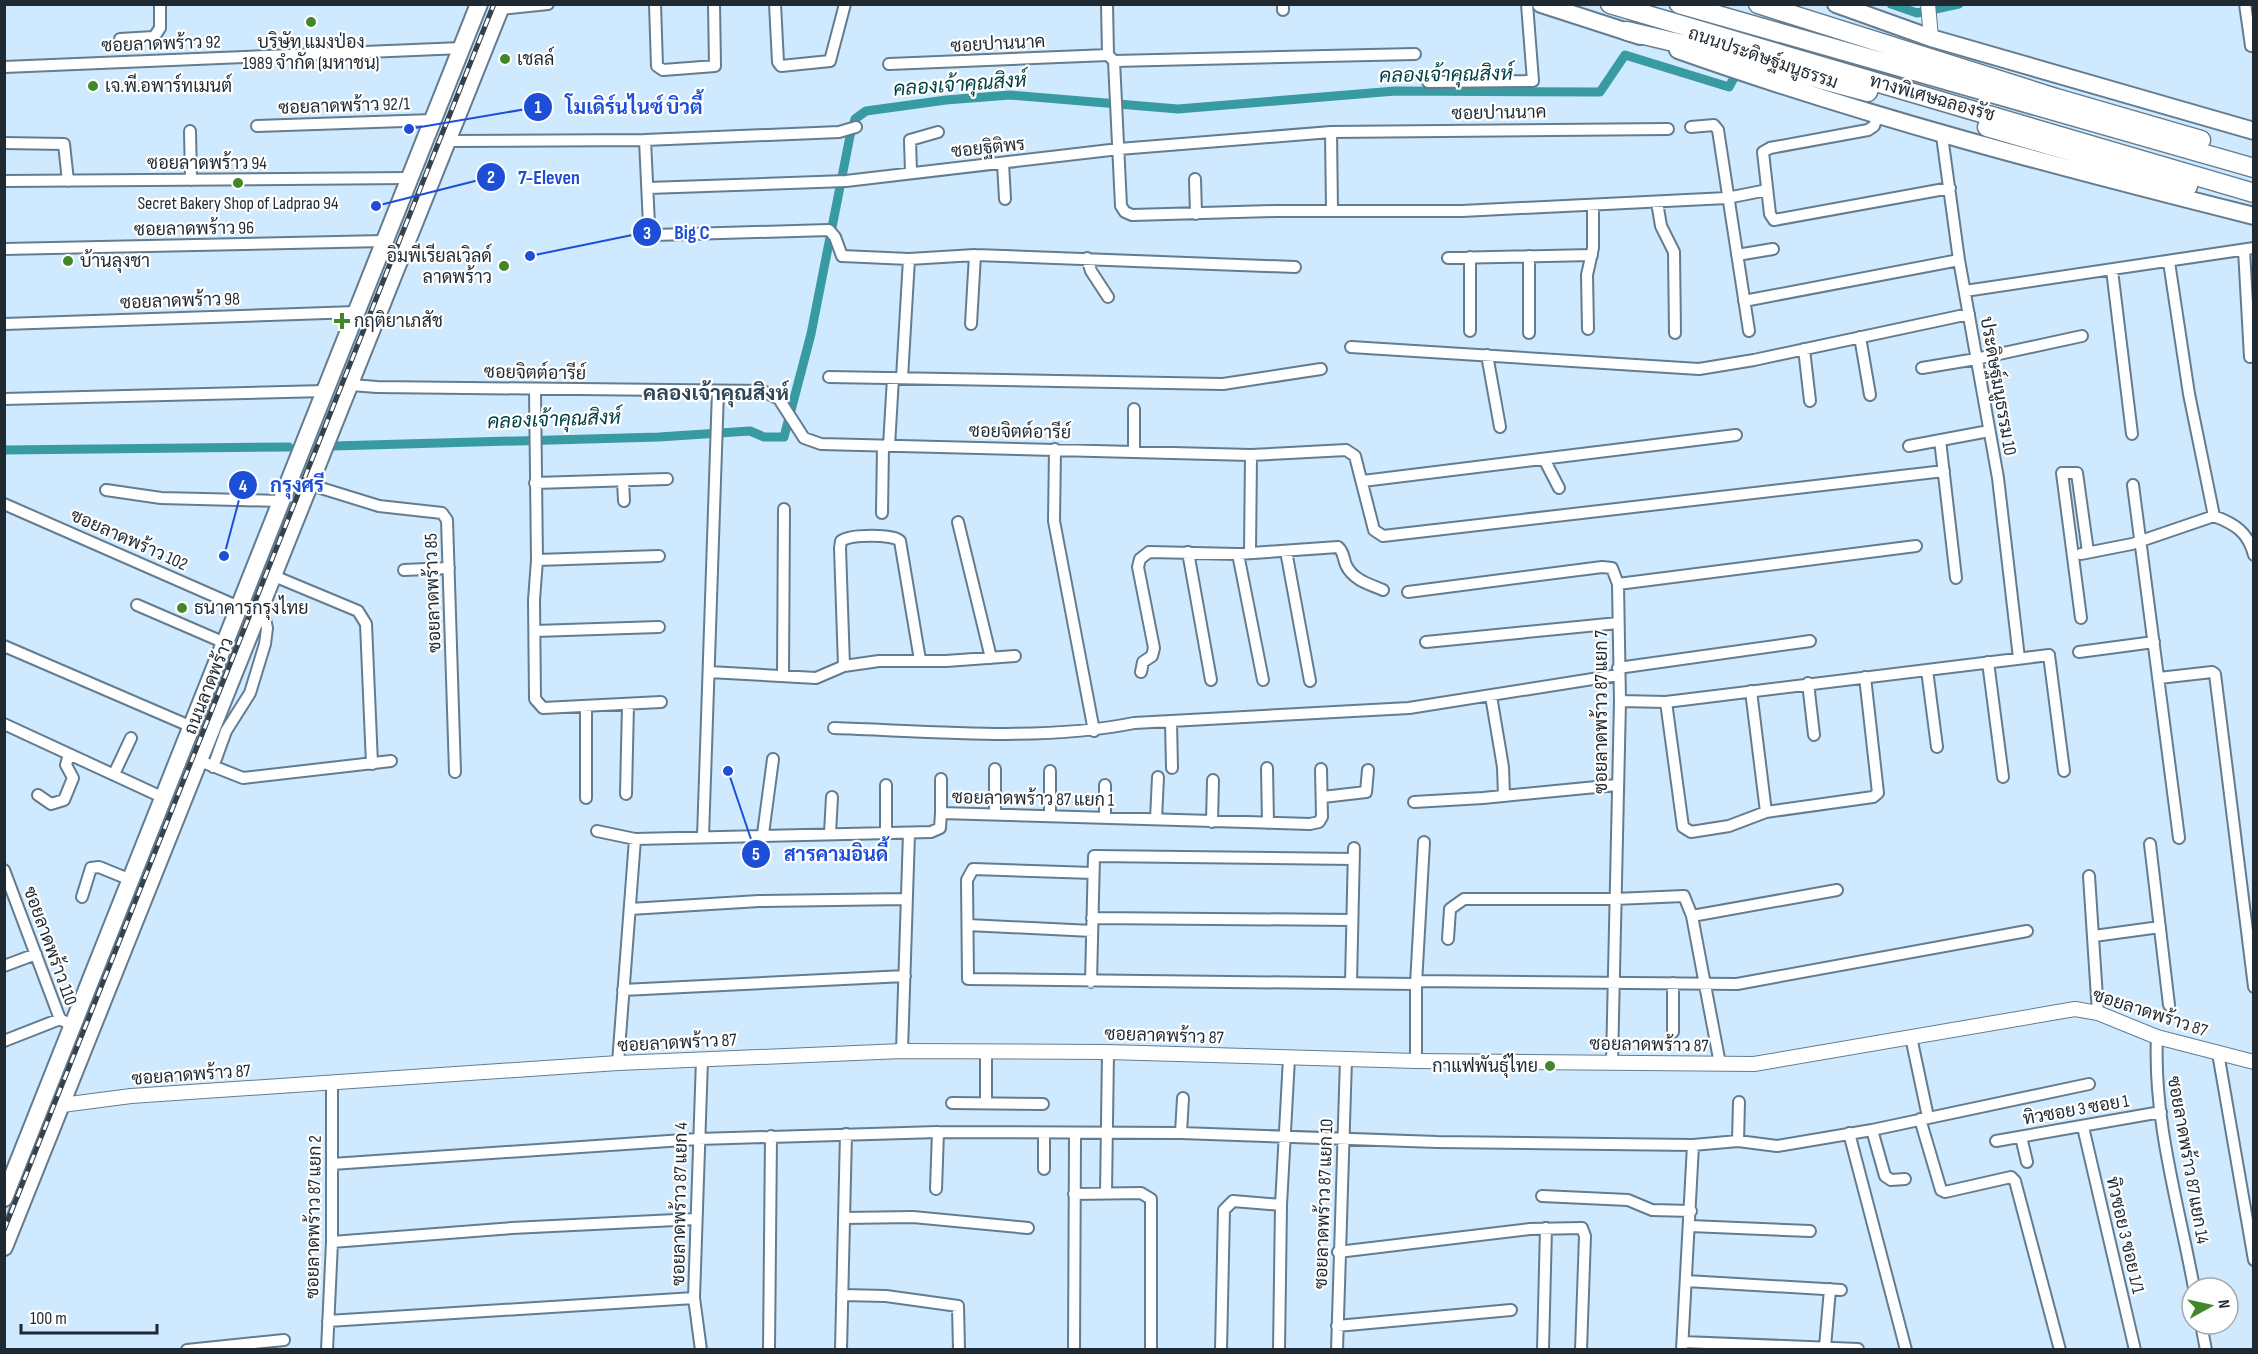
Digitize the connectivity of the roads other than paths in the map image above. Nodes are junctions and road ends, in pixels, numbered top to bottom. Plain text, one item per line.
1 (160, 4) edge
2 (479, 4) edge
3 (548, 4) edge
4 (655, 4) edge
5 (714, 4) edge
6 (775, 4) edge
7 (845, 4) edge
8 (1107, 4) edge
9 (1527, 4) edge
10 (1541, 4) edge
11 (1610, 4) edge
12 (1679, 4) edge
13 (1758, 4) edge
14 (1836, 4) edge
15 (2245, 5) edge
16 (501, 7) edge
17 (1928, 9) edge
18 (1627, 32) joint
19 (1931, 38) junction
20 (120, 39) dead end
21 (2251, 46) dead end
22 (462, 48) junction
23 (1415, 54) dead end
24 (1111, 58) junction
25 (890, 64) dead end
26 (1737, 66) junction
27 (4, 67) edge
28 (1428, 82) dead end
29 (1877, 117) junction
30 (433, 120) junction
31 (257, 126) dead end
32 (1691, 127) dead end
33 (852, 128) dead end
34 (1668, 129) dead end
35 (190, 130) dead end
36 (2253, 131) edge
37 (938, 132) dead end
38 (1331, 132) junction
39 (1942, 136) junction
40 (645, 140) junction
41 (447, 141) junction
42 (4, 143) edge
43 (1119, 149) junction
44 (2253, 157) edge
45 (1003, 164) junction
46 (2253, 168) edge
47 (910, 173) junction
48 (409, 178) junction
49 (1195, 179) dead end
50 (191, 180) junction
51 (4, 181) edge
52 (68, 181) junction
53 (648, 188) junction
54 (1950, 188) junction
55 (1767, 190) junction
56 (2253, 193) edge
57 (1728, 198) junction
58 (1005, 199) dead end
59 (1657, 201) junction
60 (2253, 202) edge
61 (1593, 206) junction
62 (1332, 210) junction
63 (1196, 214) junction
64 (2253, 216) edge
65 (384, 241) junction
66 (4, 249) edge
67 (1773, 249) dead end
68 (2249, 249) edge
69 (975, 255) junction
70 (1592, 255) junction
71 (1737, 255) junction
72 (1529, 256) junction
73 (1470, 257) junction
74 (1088, 258) junction
75 (1448, 258) dead end
76 (909, 260) junction
77 (1959, 260) junction
78 (2169, 262) junction
79 (1295, 267) dead end
80 (2112, 270) junction
81 (1965, 291) junction
82 (1108, 297) dead end
83 (1744, 301) junction
84 (356, 312) junction
85 (1969, 314) junction
86 (4, 324) edge
87 (972, 324) dead end
88 (1588, 329) dead end
89 (1470, 331) dead end
90 (1749, 331) dead end
91 (1528, 333) dead end
92 (1675, 333) dead end
93 (2082, 336) dead end
94 (1860, 337) junction
95 (1351, 346) dead end
96 (1804, 350) junction
97 (1487, 355) junction
98 (2250, 357) dead end
99 (1976, 359) junction
100 (1922, 368) dead end
101 (1321, 369) dead end
102 (829, 377) dead end
103 (898, 378) junction
104 (351, 385) junction
105 (534, 390) junction
106 (325, 391) junction
107 (718, 391) junction
108 (1870, 395) dead end
109 (4, 399) edge
110 (1810, 400) dead end
111 (1134, 409) dead end
112 (1500, 427) dead end
113 (1989, 431) junction
114 (2132, 434) dead end
115 (1736, 435) dead end
116 (1940, 440) junction
117 (886, 446) junction
118 (1909, 446) dead end
119 (1055, 449) junction
120 (1134, 452) junction
121 (1251, 455) junction
122 (1544, 459) junction
123 (1944, 471) junction
124 (667, 479) dead end
125 (623, 481) junction
126 (1363, 482) junction
127 (535, 483) junction
128 (310, 485) junction
129 (2133, 485) dead end
130 (1558, 488) dead end
131 (106, 490) dead end
132 (281, 501) junction
133 (624, 501) dead end
134 (4, 504) edge
135 (784, 509) dead end
136 (882, 513) dead end
137 (2214, 516) junction
138 (958, 522) dead end
139 (2141, 539) junction
140 (1916, 546) dead end
141 (1286, 551) junction
142 (1188, 552) junction
143 (2088, 552) junction
144 (1244, 553) junction
145 (2253, 555) edge
146 (659, 556) dead end
147 (2072, 556) junction
148 (537, 560) junction
149 (449, 568) junction
150 (404, 570) dead end
151 (274, 576) junction
152 (1956, 578) dead end
153 (1618, 584) junction
154 (1383, 590) dead end
155 (1408, 592) dead end
156 (137, 605) dead end
157 (239, 607) junction
158 (2081, 618) dead end
159 (1618, 623) junction
160 (659, 627) dead end
161 (535, 631) junction
162 (1810, 641) dead end
163 (1426, 642) dead end
164 (2154, 642) junction
165 (225, 643) junction
166 (4, 646) edge
167 (2079, 652) dead end
168 (1015, 656) dead end
169 (991, 658) junction
170 (2019, 658) junction
171 (920, 660) junction
172 (1988, 662) junction
173 (844, 666) junction
174 (1927, 670) junction
175 (710, 672) junction
176 (1141, 672) dead end
177 (1618, 672) junction
178 (783, 675) junction
179 (1865, 677) junction
180 (2159, 678) junction
181 (1210, 680) dead end
182 (1263, 680) dead end
183 (1311, 681) dead end
184 (1808, 683) junction
185 (1751, 691) junction
186 (1491, 696) junction
187 (1620, 701) junction
188 (661, 702) dead end
189 (1666, 702) junction
190 (628, 704) junction
191 (586, 706) junction
192 (1171, 721) junction
193 (4, 724) edge
194 (192, 727) junction
195 (834, 728) dead end
196 (1094, 731) junction
197 (1814, 735) dead end
198 (131, 738) dead end
199 (1937, 747) dead end
200 (69, 754) junction
201 (773, 759) dead end
202 (391, 761) dead end
203 (206, 764) junction
204 (372, 764) junction
205 (1172, 768) dead end
206 (1267, 768) dead end
207 (995, 769) dead end
208 (1321, 769) dead end
209 (1368, 770) dead end
210 (1050, 771) dead end
211 (2064, 771) dead end
212 (455, 772) dead end
213 (114, 774) junction
214 (1158, 777) dead end
215 (2003, 777) dead end
216 (941, 779) dead end
217 (1213, 780) dead end
218 (886, 785) dead end
219 (1105, 785) dead end
220 (1617, 785) junction
221 (626, 794) dead end
222 (38, 795) dead end
223 (1504, 796) junction
224 (832, 797) dead end
225 (1323, 797) junction
226 (164, 798) junction
227 (586, 798) dead end
228 (1414, 802) dead end
229 (1766, 812) junction
230 (941, 813) junction
231 (995, 814) junction
232 (1050, 815) junction
233 (1105, 817) junction
234 (1156, 819) junction
235 (1212, 822) junction
236 (1268, 823) junction
237 (597, 831) dead end
238 (831, 833) junction
239 (886, 833) junction
240 (909, 833) junction
241 (763, 834) junction
242 (703, 837) junction
243 (2178, 838) dead end
244 (635, 839) junction
245 (1424, 842) dead end
246 (2150, 844) dead end
247 (4, 870) edge
248 (1093, 873) junction
249 (2089, 876) dead end
250 (131, 880) junction
251 (1837, 890) dead end
252 (8, 891) edge
253 (82, 897) dead end
254 (907, 899) junction
255 (1615, 899) junction
256 (630, 909) junction
257 (1692, 916) junction
258 (1092, 918) junction
259 (1352, 920) junction
260 (2250, 924) edge
261 (968, 925) junction
262 (2160, 927) junction
263 (1092, 931) junction
264 (2027, 932) dead end
265 (2094, 936) junction
266 (1448, 939) dead end
267 (36, 954) junction
268 (4, 966) edge
269 (905, 976) junction
270 (1091, 982) junction
271 (1416, 982) junction
272 (1351, 983) junction
273 (1613, 983) junction
274 (1673, 983) junction
275 (1706, 985) junction
276 (2253, 987) edge
277 (623, 990) junction
278 (2169, 1005) dead end
279 (2097, 1013) junction
280 (66, 1022) junction
281 (1672, 1032) dead end
282 (1911, 1037) junction
283 (2157, 1037) junction
284 (4, 1041) edge
285 (902, 1051) junction
286 (986, 1052) junction
287 (1108, 1052) junction
288 (2218, 1053) junction
289 (1290, 1058) junction
290 (702, 1059) junction
291 (1346, 1059) junction
292 (1416, 1061) junction
293 (2253, 1062) edge
294 (618, 1063) junction
295 (1612, 1063) junction
296 (1720, 1064) junction
297 (332, 1084) junction
298 (2089, 1084) dead end
299 (1183, 1098) dead end
300 (1739, 1102) dead end
301 (952, 1103) dead end
302 (986, 1103) junction
303 (1043, 1104) dead end
304 (62, 1105) junction
305 (2161, 1112) junction
306 (1924, 1118) junction
307 (2083, 1127) junction
308 (1872, 1130) junction
309 (938, 1132) junction
310 (1181, 1133) junction
311 (1849, 1133) junction
312 (846, 1134) junction
313 (1044, 1134) junction
314 (1075, 1134) junction
315 (1106, 1134) junction
316 (771, 1136) junction
317 (1285, 1137) junction
318 (2021, 1137) junction
319 (698, 1139) junction
320 (1343, 1139) junction
321 (1738, 1141) junction
322 (1996, 1142) dead end
323 (1693, 1145) junction
324 (2027, 1162) dead end
325 (332, 1164) junction
326 (1044, 1169) dead end
327 (1905, 1179) dead end
328 (936, 1189) dead end
329 (1106, 1193) junction
330 (1074, 1194) junction
331 (5, 1196) edge
332 (1542, 1196) dead end
333 (25, 1197) junction
334 (1281, 1205) junction
335 (1691, 1211) junction
336 (844, 1218) junction
337 (696, 1219) junction
338 (1690, 1226) junction
339 (1028, 1228) dead end
340 (1546, 1228) junction
341 (1810, 1231) dead end
342 (332, 1242) junction
343 (4, 1247) edge
344 (1338, 1252) junction
345 (2253, 1260) edge
346 (2192, 1276) edge
347 (1686, 1281) junction
348 (842, 1295) junction
349 (694, 1298) junction
350 (1511, 1310) dead end
351 (328, 1321) junction
352 (1337, 1326) junction
353 (284, 1340) dead end
354 (1683, 1346) edge
355 (1825, 1347) junction
356 (1858, 1349) edge
357 (187, 1350) edge
358 (327, 1350) edge
359 (701, 1350) edge
360 (769, 1350) edge
361 (841, 1350) edge
362 (959, 1350) edge
363 (1074, 1350) edge
364 (1151, 1350) edge
365 (1221, 1350) edge
366 (1279, 1350) edge
367 (1337, 1350) edge
368 (1543, 1350) edge
369 (1581, 1350) edge
370 (1906, 1350) edge
371 (2060, 1350) edge
372 (2135, 1350) edge

1 - 20 street
2 - 22 main road, ถนนลาดพร้าว
3 - 16 street
4 - 5 street
6 - 7 street
8 - 24 street
9 - 28 street, ซอยปานนาค
10 - 18 main road
11 - 56 highway, ทางพิเศษฉลองรัช
12 - 46 highway, ทางพิเศษฉลองรัช
13 - 44 highway
14 - 19 main road
15 - 21 street
16 - 41 main road, ถนนลาดพร้าว
17 - 19 street
18 - 26 highway
19 - 36 main road
22 - 27 street, ซอยลาดพร้าว 92
22 - 30 main road, ถนนลาดพร้าว
23 - 24 street, ซอยปานนาค
24 - 25 street, ซอยปานนาค
24 - 43 street
26 - 29 main road, ถนนประดิษฐ์มนูธรรม
26 - 60 highway
29 - 39 main road, ถนนประดิษฐ์มนูธรรม
29 - 55 street
30 - 31 street, ซอยลาดพร้าว 92/1
30 - 48 main road, ถนนลาดพร้าว
32 - 57 street
33 - 40 street
34 - 38 street, ซอยปานนาค
35 - 50 street
37 - 47 street
38 - 43 street, ซอยฐิติพร
38 - 62 street
39 - 54 street, ประดิษฐ์มนูธรรม 10
39 - 64 main road, ถนนประดิษฐ์มนูธรรม
40 - 41 street
40 - 53 street
41 - 104 main road, ถนนลาดพร้าว
42 - 52 street
43 - 45 street, ซอยฐิติพร
43 - 63 street
45 - 47 street, ซอยฐิติพร
45 - 58 street
47 - 53 street, ซอยฐิติพร
48 - 50 street, ซอยลาดพร้าว 94
48 - 65 main road, ถนนลาดพร้าว
49 - 63 street
50 - 52 street, ซอยลาดพร้าว 94
51 - 52 street, ซอยลาดพร้าว 94
53 - 76 street
54 - 55 street
54 - 77 street, ประดิษฐ์มนูธรรม 10
55 - 57 street
57 - 59 street
57 - 71 street
59 - 61 street
59 - 92 street
61 - 62 street
61 - 70 street
62 - 63 street
65 - 66 street, ซอยลาดพร้าว 96
65 - 84 main road, ถนนลาดพร้าว
67 - 71 street
68 - 78 street
68 - 98 street
69 - 74 street
69 - 76 street
69 - 87 street
70 - 72 street
70 - 88 street
71 - 83 street
72 - 73 street
72 - 91 street
73 - 75 street
73 - 89 street
74 - 79 street
74 - 82 street
76 - 103 street
77 - 81 street, ประดิษฐ์มนูธรรม 10
77 - 83 street
78 - 80 street
78 - 137 street
80 - 81 street
80 - 114 street
81 - 85 street, ประดิษฐ์มนูธรรม 10
83 - 90 street
84 - 86 street, ซอยลาดพร้าว 98
84 - 106 main road, ถนนลาดพร้าว
85 - 94 street
85 - 99 street, ประดิษฐ์มนูธรรม 10
93 - 99 street
94 - 96 street
94 - 108 street
95 - 97 street
96 - 97 street
96 - 110 street
97 - 112 street
99 - 100 street
99 - 113 street, ประดิษฐ์มนูธรรม 10
101 - 103 street
102 - 103 street
103 - 117 street
104 - 105 street, ซอยจิตต์อารีย์
104 - 128 main road, ถนนลาดพร้าว
105 - 107 street, ซอยจิตต์อารีย์
105 - 127 street
106 - 109 street
106 - 132 main road, ถนนลาดพร้าว
107 - 117 street, ซอยจิตต์อารีย์
107 - 175 street
111 - 120 street
113 - 116 street
113 - 170 street, ประดิษฐ์มนูธรรม 10
115 - 122 street
116 - 118 street
116 - 123 street
117 - 119 street, ซอยจิตต์อารีย์
117 - 136 street
119 - 120 street, ซอยจิตต์อารีย์
119 - 196 street
120 - 121 street, ซอยจิตต์อารีย์
121 - 126 street, ซอยจิตต์อารีย์
121 - 144 street
122 - 126 street
122 - 130 street
123 - 126 street
123 - 152 street
124 - 125 street
125 - 127 street
125 - 133 street
127 - 148 street
128 - 149 street, ซอยลาดพร้าว 85
128 - 151 main road, ถนนลาดพร้าว
129 - 139 street
131 - 132 street
132 - 157 main road, ถนนลาดพร้าว
134 - 157 street, ซอยลาดพร้าว 102
135 - 178 street
137 - 139 street
137 - 145 street
138 - 169 street
139 - 143 street
139 - 164 street
140 - 153 street
141 - 144 street
141 - 154 street
141 - 183 street
142 - 144 street
142 - 176 street
142 - 181 street
143 - 147 street
143 - 147 street
144 - 182 street
146 - 148 street
147 - 158 street
148 - 161 street
149 - 150 street
149 - 212 street, ซอยลาดพร้าว 85
151 - 203 main road, ถนนลาดพร้าว
151 - 204 street
153 - 155 street
153 - 159 street, ซอยลาดพร้าว 87 แยก 7
156 - 165 street
157 - 165 main road, ถนนลาดพร้าว
159 - 163 street
159 - 177 street, ซอยลาดพร้าว 87 แยก 7
160 - 161 street
161 - 191 street
162 - 177 street
164 - 167 street
164 - 180 street
165 - 194 main road, ถนนลาดพร้าว
166 - 194 street
168 - 169 street
169 - 171 street
170 - 172 street
170 - 211 street
171 - 173 street
171 - 173 street
172 - 174 street
172 - 215 street
173 - 178 street
174 - 179 street
174 - 199 street
175 - 178 street
175 - 242 street
177 - 186 street
177 - 187 street, ซอยลาดพร้าว 87 แยก 7
179 - 184 street
179 - 229 street
180 - 243 street
180 - 260 street
184 - 185 street
184 - 197 street
185 - 189 street
185 - 229 street
186 - 192 street
186 - 223 street
187 - 189 street
187 - 220 street, ซอยลาดพร้าว 87 แยก 7
188 - 190 street
189 - 229 street
190 - 191 street
190 - 221 street
191 - 227 street
192 - 196 street
192 - 205 street
193 - 200 street
194 - 226 main road, ถนนลาดพร้าว
195 - 196 street
198 - 213 street
200 - 213 street
200 - 222 street
201 - 241 street
202 - 204 street
203 - 204 street
203 - 304 main road, ถนนลาดพร้าว
206 - 236 street
207 - 231 street
208 - 225 street, ซอยลาดพร้าว 87 แยก 1
209 - 225 street
210 - 232 street
213 - 226 street
214 - 234 street
216 - 230 street
217 - 235 street
218 - 239 street
219 - 233 street
220 - 223 street
220 - 255 street, ซอยลาดพร้าว 87 แยก 7
223 - 228 street
224 - 238 street
225 - 236 street, ซอยลาดพร้าว 87 แยก 1
226 - 250 main road, ถนนลาดพร้าว
230 - 231 street, ซอยลาดพร้าว 87 แยก 1
230 - 240 street, ซอยลาดพร้าว 87 แยก 1
231 - 232 street, ซอยลาดพร้าว 87 แยก 1
232 - 233 street, ซอยลาดพร้าว 87 แยก 1
233 - 234 street, ซอยลาดพร้าว 87 แยก 1
234 - 235 street, ซอยลาดพร้าว 87 แยก 1
235 - 236 street, ซอยลาดพร้าว 87 แยก 1
237 - 244 street, ซอยลาดพร้าว 87 แยก 1
238 - 239 street, ซอยลาดพร้าว 87 แยก 1
238 - 241 street, ซอยลาดพร้าว 87 แยก 1
239 - 240 street, ซอยลาดพร้าว 87 แยก 1
240 - 254 street
241 - 242 street, ซอยลาดพร้าว 87 แยก 1
242 - 244 street, ซอยลาดพร้าว 87 แยก 1
244 - 256 street
245 - 271 street
246 - 262 street
247 - 252 street, ซอยลาดพร้าว 110
248 - 258 street
248 - 259 street
248 - 261 street
249 - 265 street
250 - 253 street
250 - 280 main road, ถนนลาดพร้าว
251 - 257 street
252 - 267 street, ซอยลาดพร้าว 110
254 - 256 street
254 - 269 street
255 - 257 street
255 - 266 street
255 - 273 street, ซอยลาดพร้าว 87 แยก 7
256 - 277 street
257 - 275 street
258 - 259 street
258 - 263 street
259 - 272 street
260 - 276 street
261 - 263 street
261 - 270 street
262 - 265 street
262 - 278 street
263 - 270 street
264 - 275 street
265 - 279 street
267 - 268 street
267 - 280 street, ซอยลาดพร้าว 110
269 - 277 street
269 - 285 street
270 - 272 street
271 - 272 street
271 - 273 street
271 - 292 street
273 - 274 street
273 - 295 street, ซอยลาดพร้าว 87 แยก 7
274 - 275 street
274 - 281 street
275 - 296 street
277 - 294 street
279 - 282 street, ซอยลาดพร้าว 87
279 - 283 street, ซอยลาดพร้าว 87
280 - 284 street
280 - 331 main road, ถนนลาดพร้าว
282 - 296 street, ซอยลาดพร้าว 87
282 - 306 street
283 - 288 street, ซอยลาดพร้าว 87
283 - 305 street, ซอยลาดพร้าว 87 แยก 14
285 - 286 street, ซอยลาดพร้าว 87
285 - 290 street, ซอยลาดพร้าว 87
286 - 287 street, ซอยลาดพร้าว 87
286 - 302 street
287 - 289 street, ซอยลาดพร้าว 87
287 - 315 street
288 - 293 street, ซอยลาดพร้าว 87
288 - 345 street
289 - 291 street, ซอยลาดพร้าว 87
289 - 317 street
290 - 294 street, ซอยลาดพร้าว 87
290 - 319 street, ซอยลาดพร้าว 87 แยก 4
291 - 292 street, ซอยลาดพร้าว 87
291 - 320 street, ซอยลาดพร้าว 87 แยก 10
292 - 295 street, ซอยลาดพร้าว 87
294 - 297 street, ซอยลาดพร้าว 87
295 - 296 street, ซอยลาดพร้าว 87
297 - 304 street, ซอยลาดพร้าว 87
297 - 325 street, ซอยลาดพร้าว 87 แยก 2
298 - 306 street
299 - 310 street
300 - 321 street
301 - 302 street
302 - 303 street
304 - 333 main road, ถนนลาดพร้าว
305 - 307 street, ทิวซอย 3 ซอย 1
305 - 346 street, ซอยลาดพร้าว 87 แยก 14
306 - 308 street
306 - 371 street
307 - 318 street, ทิวซอย 3 ซอย 1
307 - 372 street, ทิวซอย 3 ซอย 1/1
308 - 311 street
308 - 327 street
309 - 312 street
309 - 313 street
309 - 328 street
310 - 315 street
310 - 317 street
311 - 321 street
311 - 370 street
312 - 316 street
312 - 336 street
313 - 314 street
313 - 326 street
314 - 315 street
314 - 330 street
315 - 329 street
316 - 319 street
316 - 360 street
317 - 320 street
317 - 334 street
318 - 322 street, ทิวซอย 3 ซอย 1
318 - 324 street
319 - 325 street
319 - 337 street, ซอยลาดพร้าว 87 แยก 4
320 - 323 street
320 - 344 street, ซอยลาดพร้าว 87 แยก 10
321 - 323 street
323 - 335 street
325 - 342 street, ซอยลาดพร้าว 87 แยก 2
329 - 330 street
329 - 364 street
330 - 363 street
331 - 333 main road
332 - 335 street
333 - 343 main road, ถนนลาดพร้าว
334 - 365 street
334 - 366 street
335 - 338 street
336 - 339 street
336 - 348 street
337 - 342 street
337 - 349 street, ซอยลาดพร้าว 87 แยก 4
338 - 341 street
338 - 347 street
340 - 344 street
340 - 368 street
340 - 369 street
342 - 351 street, ซอยลาดพร้าว 87 แยก 2
344 - 352 street, ซอยลาดพร้าว 87 แยก 10
347 - 354 street
347 - 355 street
348 - 361 street
348 - 362 street
349 - 351 street
349 - 359 street, ซอยลาดพร้าว 87 แยก 4
350 - 352 street
351 - 358 street, ซอยลาดพร้าว 87 แยก 2
352 - 367 street, ซอยลาดพร้าว 87 แยก 10
353 - 357 street
354 - 355 street
355 - 356 street

